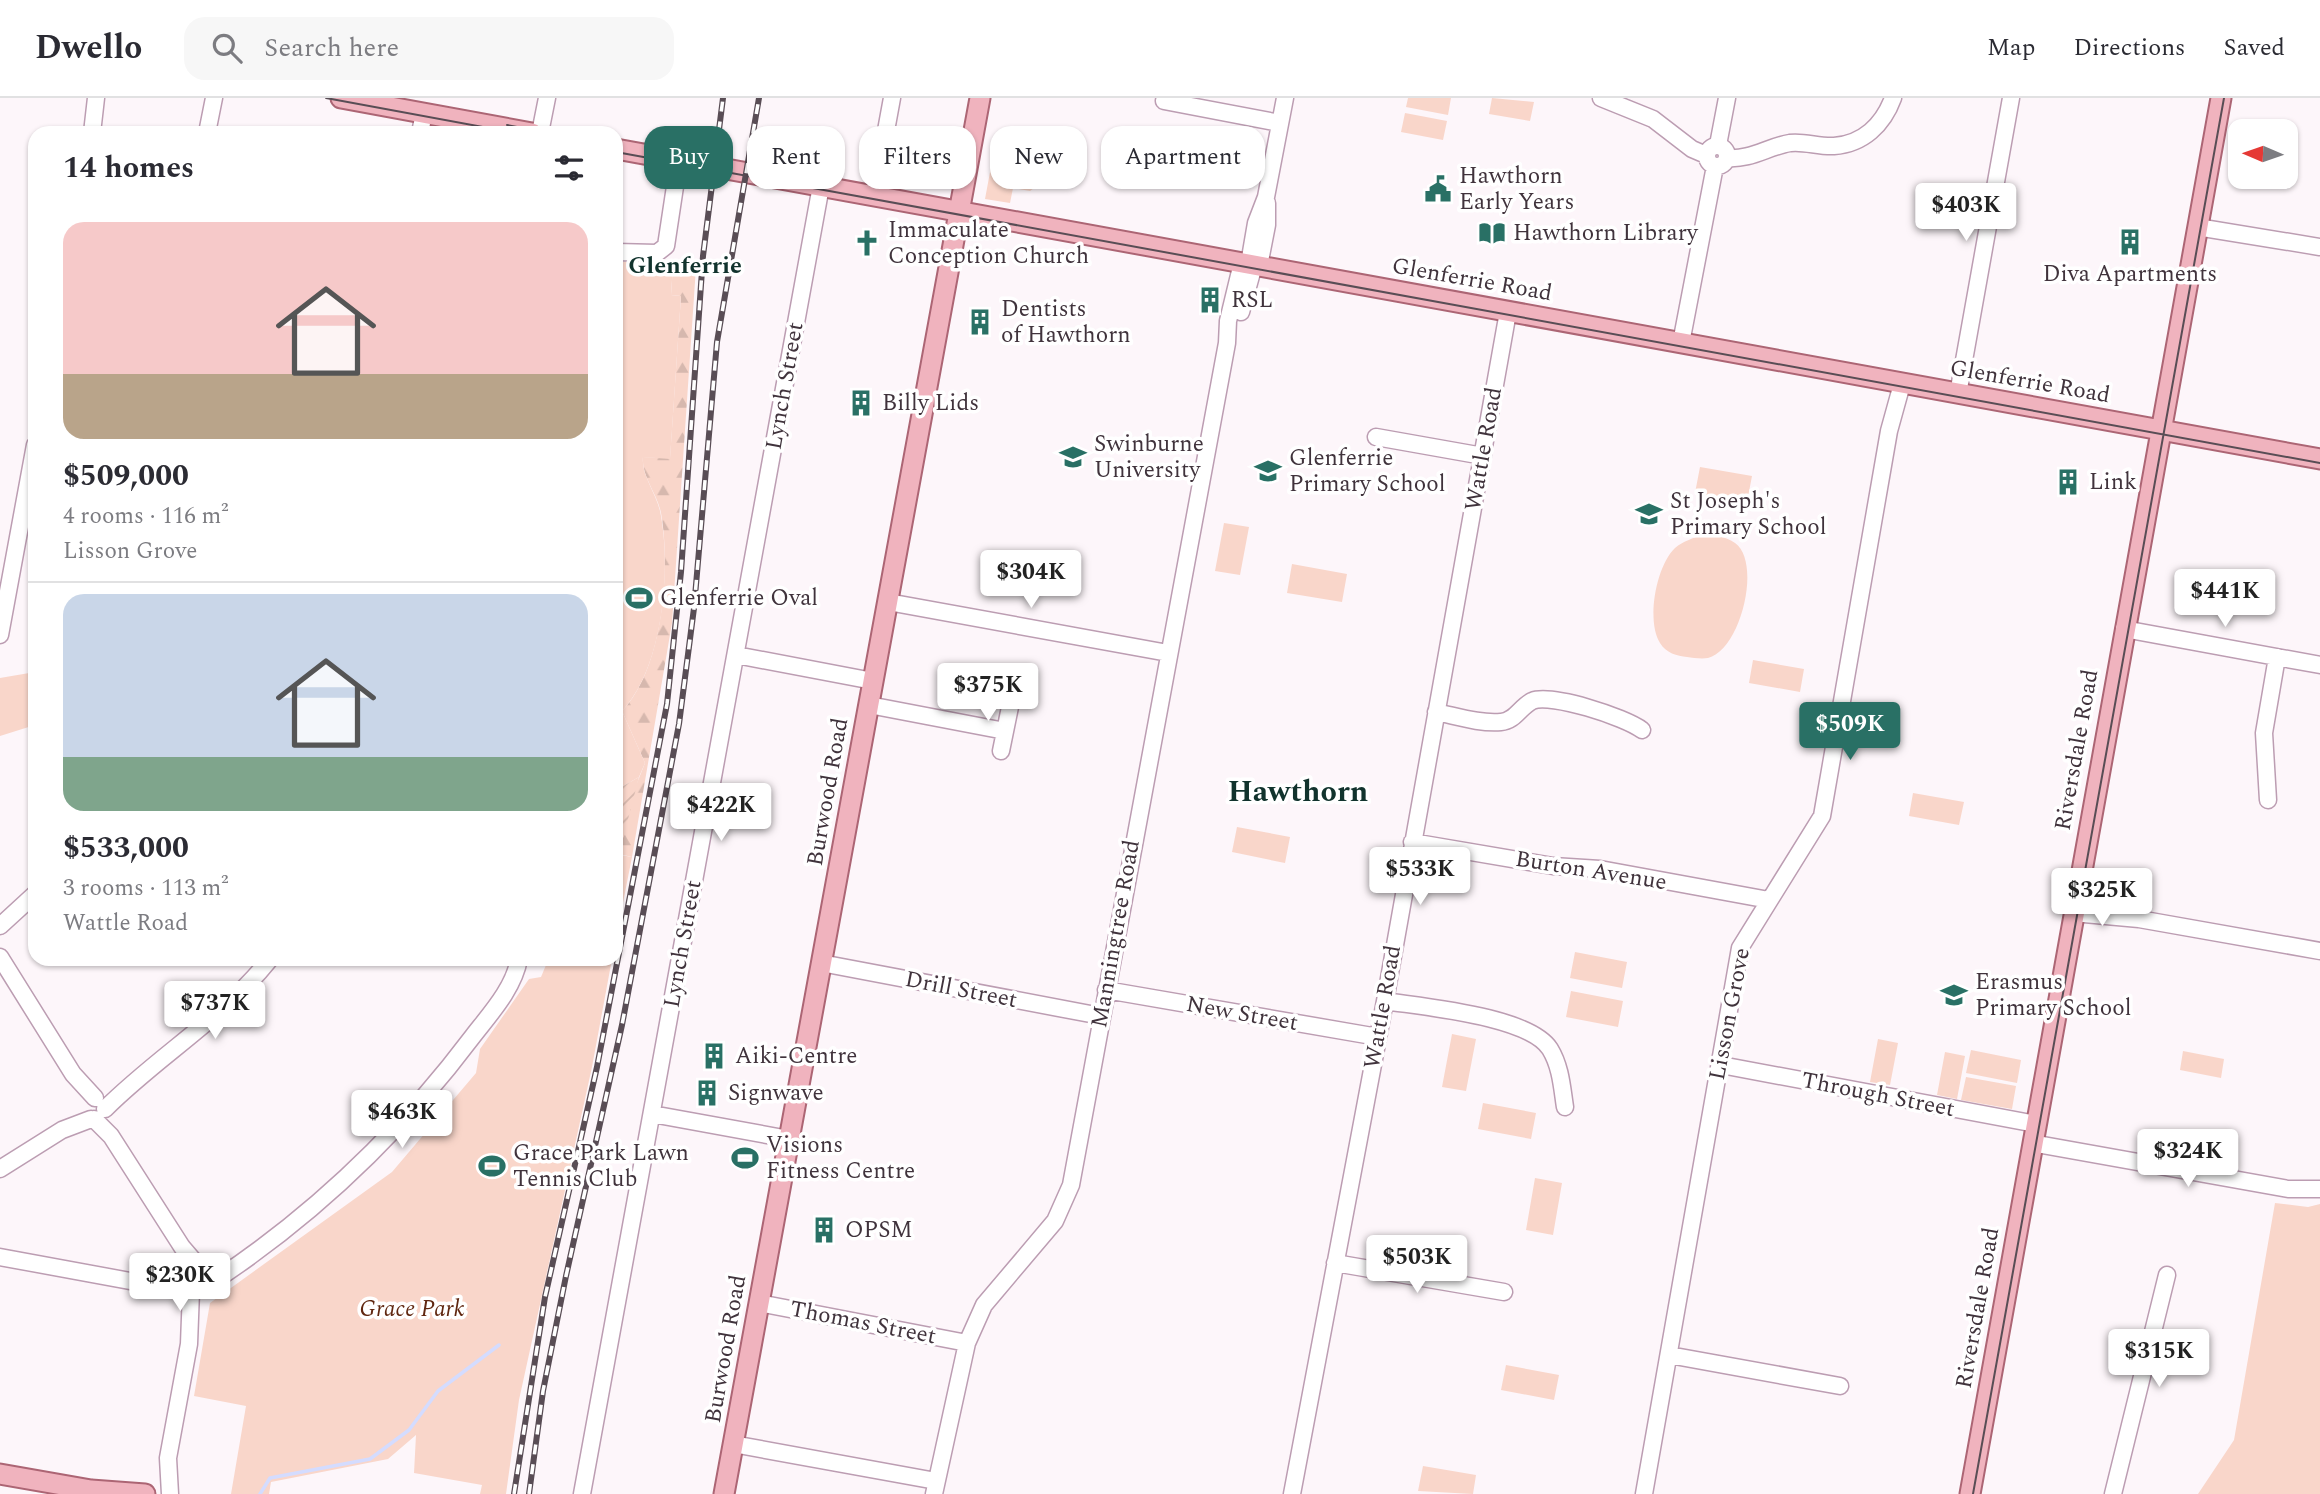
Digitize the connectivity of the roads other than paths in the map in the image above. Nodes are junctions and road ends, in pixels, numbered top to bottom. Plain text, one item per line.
1 (214, 98) edge
2 (341, 98) edge
3 (547, 98) edge
4 (892, 98) edge
5 (981, 98) edge
6 (1285, 98) edge
7 (1601, 98) edge
8 (1727, 98) edge
9 (1893, 98) edge
10 (2011, 98) edge
11 (2221, 98) edge
12 (1164, 102) dead end
13 (98, 103) edge
14 (403, 104) edge
15 (424, 113) junction
16 (1280, 123) junction
17 (93, 126) edge
18 (208, 126) edge
19 (421, 126) edge
20 (494, 126) edge
21 (541, 126) edge
22 (623, 150) edge
23 (644, 154) edge
24 (1716, 156) junction
25 (675, 189) edge
26 (820, 189) edge
27 (837, 189) edge
28 (874, 196) junction
29 (959, 212) junction
30 (2197, 228) junction
31 (2320, 247) edge
32 (623, 252) edge
33 (1251, 265) junction
34 (1508, 312) junction
35 (1681, 344) junction
36 (1898, 383) junction
37 (1958, 394) junction
38 (2160, 431) junction
39 (1376, 437) dead end
40 (1483, 456) junction
41 (2320, 460) edge
42 (28, 482) edge
43 (888, 602) junction
44 (2124, 629) junction
45 (0, 635) edge
46 (1168, 653) junction
47 (736, 655) junction
48 (2277, 657) junction
49 (2320, 665) edge
50 (873, 681) junction
51 (1011, 702) dead end
52 (869, 705) junction
53 (1436, 712) junction
54 (1642, 730) dead end
55 (1005, 731) junction
56 (1002, 751) dead end
57 (2268, 800) dead end
58 (1412, 842) junction
59 (28, 900) edge
60 (28, 900) edge
61 (1769, 900) junction
62 (2074, 907) junction
63 (0, 916) edge
64 (0, 926) edge
65 (2320, 951) edge
66 (1, 960) edge
67 (821, 963) junction
68 (263, 966) edge
69 (517, 966) edge
70 (1106, 990) junction
71 (1385, 1001) junction
72 (1101, 1016) junction
73 (1378, 1037) junction
74 (1720, 1065) junction
75 (1565, 1107) dead end
76 (95, 1109) junction
77 (652, 1114) junction
78 (2034, 1133) junction
79 (789, 1139) junction
80 (0, 1169) edge
81 (2320, 1189) edge
82 (0, 1257) edge
83 (1335, 1262) junction
84 (2167, 1275) dead end
85 (202, 1287) junction
86 (1504, 1292) dead end
87 (759, 1303) junction
88 (967, 1343) junction
89 (1669, 1355) junction
90 (1840, 1385) dead end
91 (733, 1444) junction
92 (168, 1458) junction
93 (0, 1474) edge
94 (935, 1488) edge
95 (95, 1492) edge
96 (147, 1494) edge
97 (170, 1494) edge
98 (582, 1494) edge
99 (724, 1494) edge
100 (1292, 1494) edge
101 (1644, 1494) edge
102 (1970, 1494) edge
103 (2113, 1494) edge

1 - 18 street
2 - 14 main road
3 - 21 street
4 - 28 street
5 - 29 main road, Burwood Road
6 - 16 street, Manningtree Road
7 - 24 street
8 - 24 street
9 - 24 street
10 - 37 street
11 - 30 main road, Riversdale Road
12 - 16 street
13 - 17 street
14 - 15 main road
15 - 19 street
15 - 20 main road
16 - 33 street, Manningtree Road
22 - 23 main road, Glenferrie Road
24 - 35 street
25 - 32 street
26 - 47 street, Lynch Street
27 - 28 main road, Glenferrie Road
28 - 29 main road, Glenferrie Road
29 - 33 main road, Glenferrie Road
29 - 43 main road, Burwood Road
30 - 31 street
30 - 38 main road, Riversdale Road
33 - 34 main road, Glenferrie Road
33 - 46 street, Manningtree Road
34 - 35 main road, Glenferrie Road
34 - 40 street, Wattle Road
35 - 36 main road, Glenferrie Road
36 - 37 main road, Glenferrie Road
36 - 61 street, Lisson Grove
37 - 38 main road, Glenferrie Road
38 - 41 main road, Glenferrie Road
38 - 44 main road, Riversdale Road
39 - 40 street
40 - 53 street, Wattle Road
42 - 45 street
43 - 46 street
43 - 50 main road, Burwood Road
44 - 48 street
44 - 62 main road, Riversdale Road
46 - 70 street, Manningtree Road
47 - 50 street
47 - 77 street, Lynch Street
48 - 49 street
48 - 57 street
50 - 52 main road, Burwood Road
51 - 55 street
52 - 55 street
52 - 67 main road, Burwood Road
53 - 54 street
53 - 58 street, Wattle Road
55 - 56 street
58 - 61 street, Burton Avenue
58 - 71 street, Wattle Road
59 - 63 street
60 - 64 street
61 - 74 street, Lisson Grove
62 - 65 street
62 - 78 main road, Riversdale Road
66 - 76 street
67 - 72 street, Drill Street
67 - 79 main road, Burwood Road
68 - 76 street
69 - 85 street
70 - 72 street, Manningtree Road
70 - 73 street, New Street
71 - 73 street, Wattle Road
71 - 75 street
72 - 88 street, Manningtree Road
73 - 83 street, Wattle Road
74 - 78 street, Through Street
74 - 89 street, Lisson Grove
76 - 80 street
76 - 85 street
77 - 79 street
77 - 98 street, Lynch Street
78 - 81 street, Through Street
78 - 102 main road, Riversdale Road
79 - 87 main road, Burwood Road
82 - 85 street
83 - 86 street
83 - 100 street, Wattle Road
84 - 103 street
85 - 92 street
87 - 88 street, Thomas Street
87 - 91 main road, Burwood Road
88 - 94 street, Manningtree Road
89 - 90 street
89 - 101 street, Lisson Grove
91 - 94 street
91 - 99 main road, Burwood Road
92 - 96 street
92 - 97 street
93 - 95 main road
95 - 96 main road

